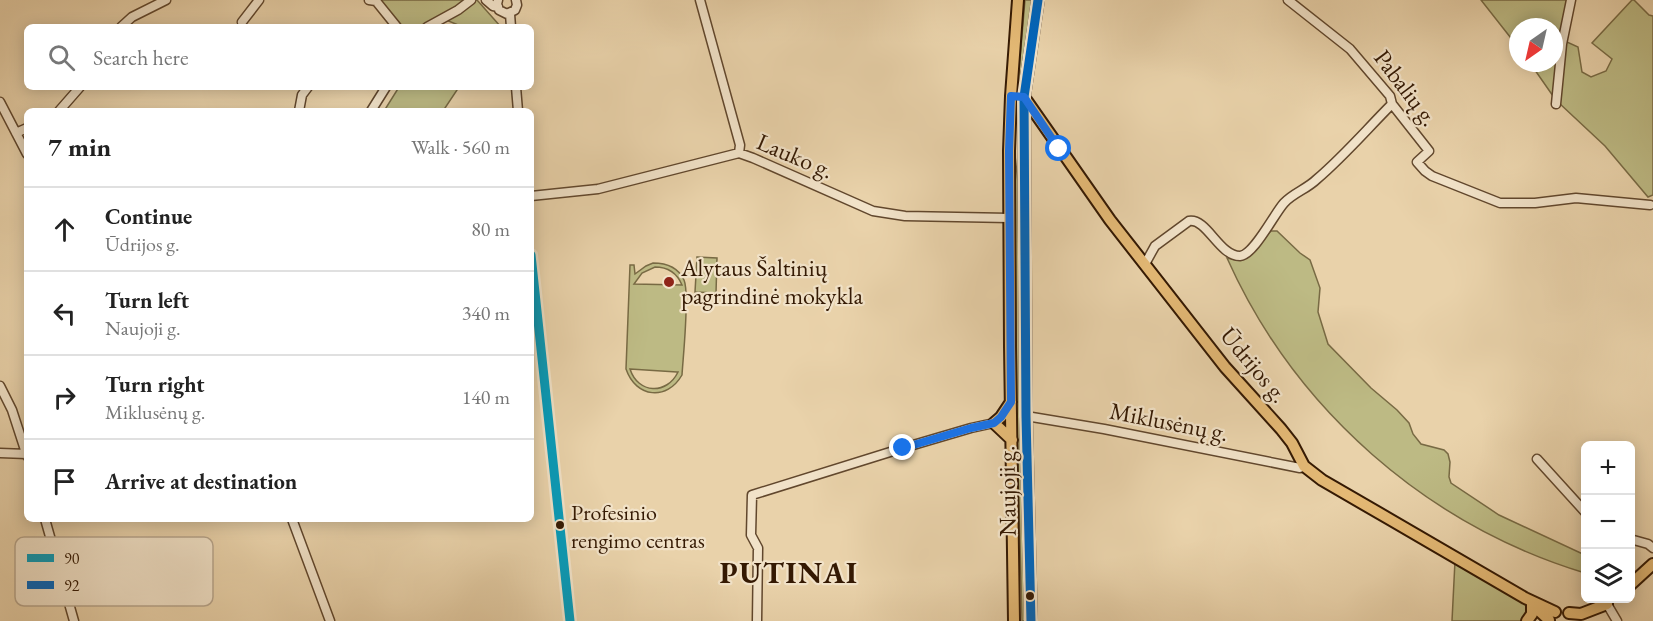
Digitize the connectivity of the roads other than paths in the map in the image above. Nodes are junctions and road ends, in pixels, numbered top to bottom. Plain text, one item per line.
1 (166, 0) edge
2 (259, 0) edge
3 (369, 0) edge
4 (471, 0) edge
5 (486, 0) edge
6 (516, 0) edge
7 (700, 0) edge
8 (1018, 0) edge
9 (1038, 0) edge
10 (1288, 0) edge
11 (1571, 0) edge
12 (498, 4) edge
13 (510, 14) junction
14 (242, 22) dead end
15 (124, 24) edge
16 (395, 24) edge
17 (432, 24) edge
18 (511, 24) edge
19 (77, 90) edge
20 (306, 90) edge
21 (384, 90) edge
22 (516, 90) edge
23 (1011, 96) junction
24 (1024, 97) junction
25 (0, 102) edge
26 (1392, 104) junction
27 (1556, 104) dead end
28 (62, 108) edge
29 (300, 108) edge
30 (373, 108) edge
31 (518, 108) edge
32 (24, 129) edge
33 (16, 133) junction
34 (24, 148) edge
35 (739, 153) junction
36 (534, 196) edge
37 (1650, 205) dead end
38 (1009, 218) junction
39 (1145, 264) junction
40 (534, 283) edge
41 (0, 386) edge
42 (1011, 402) junction
43 (1026, 416) junction
44 (994, 423) junction
45 (1012, 440) junction
46 (24, 446) edge
47 (0, 453) edge
48 (24, 455) edge
49 (1537, 459) dead end
50 (1304, 466) junction
51 (1581, 507) edge
52 (46, 522) edge
53 (293, 522) edge
54 (50, 537) edge
55 (1635, 540) edge
56 (1653, 548) edge
57 (1653, 564) edge
58 (1635, 580) edge
59 (1529, 602) junction
60 (1606, 603) edge
61 (1608, 603) edge
62 (1611, 603) edge
63 (70, 606) edge
64 (1571, 617) edge
65 (1550, 619) edge
66 (74, 621) edge
67 (330, 621) edge
68 (570, 621) edge
69 (757, 621) edge
70 (1014, 621) edge
71 (1031, 621) edge
72 (1527, 621) edge
73 (1582, 621) edge
74 (1617, 621) edge

1 - 15 street
2 - 14 street
3 - 16 street
4 - 17 street
5 - 12 street
6 - 13 street
7 - 35 street
8 - 23 main road, Naujoji g.
9 - 24 main road, Naujoji g.
10 - 26 street, Pabalių g.
11 - 27 street
12 - 13 street
13 - 18 street
19 - 28 street
20 - 29 street
21 - 30 street
22 - 31 street
23 - 24 main road
23 - 38 main road, Naujoji g.
24 - 39 main road, Ūdrijos g.
24 - 43 main road, Naujoji g.
25 - 33 street
26 - 37 street, Pabalių g.
26 - 39 street
32 - 33 street
33 - 34 street
35 - 36 street, Lauko g.
35 - 38 street, Lauko g.
38 - 42 main road, Naujoji g.
39 - 50 main road, Ūdrijos g.
40 - 68 street
41 - 46 street
42 - 44 main road
42 - 45 main road, Naujoji g.
43 - 50 street, Miklusėnų g.
43 - 71 main road, Naujoji g.
44 - 45 main road
44 - 69 street
45 - 70 main road, Naujoji g.
47 - 48 street
49 - 51 street
50 - 59 main road, Ūdrijos g.
52 - 54 street
53 - 67 street
55 - 56 street
57 - 58 main road
59 - 65 main road, Ūdrijos g.
59 - 72 main road
60 - 64 main road
61 - 73 main road
62 - 74 street
63 - 66 street
64 - 65 main road

